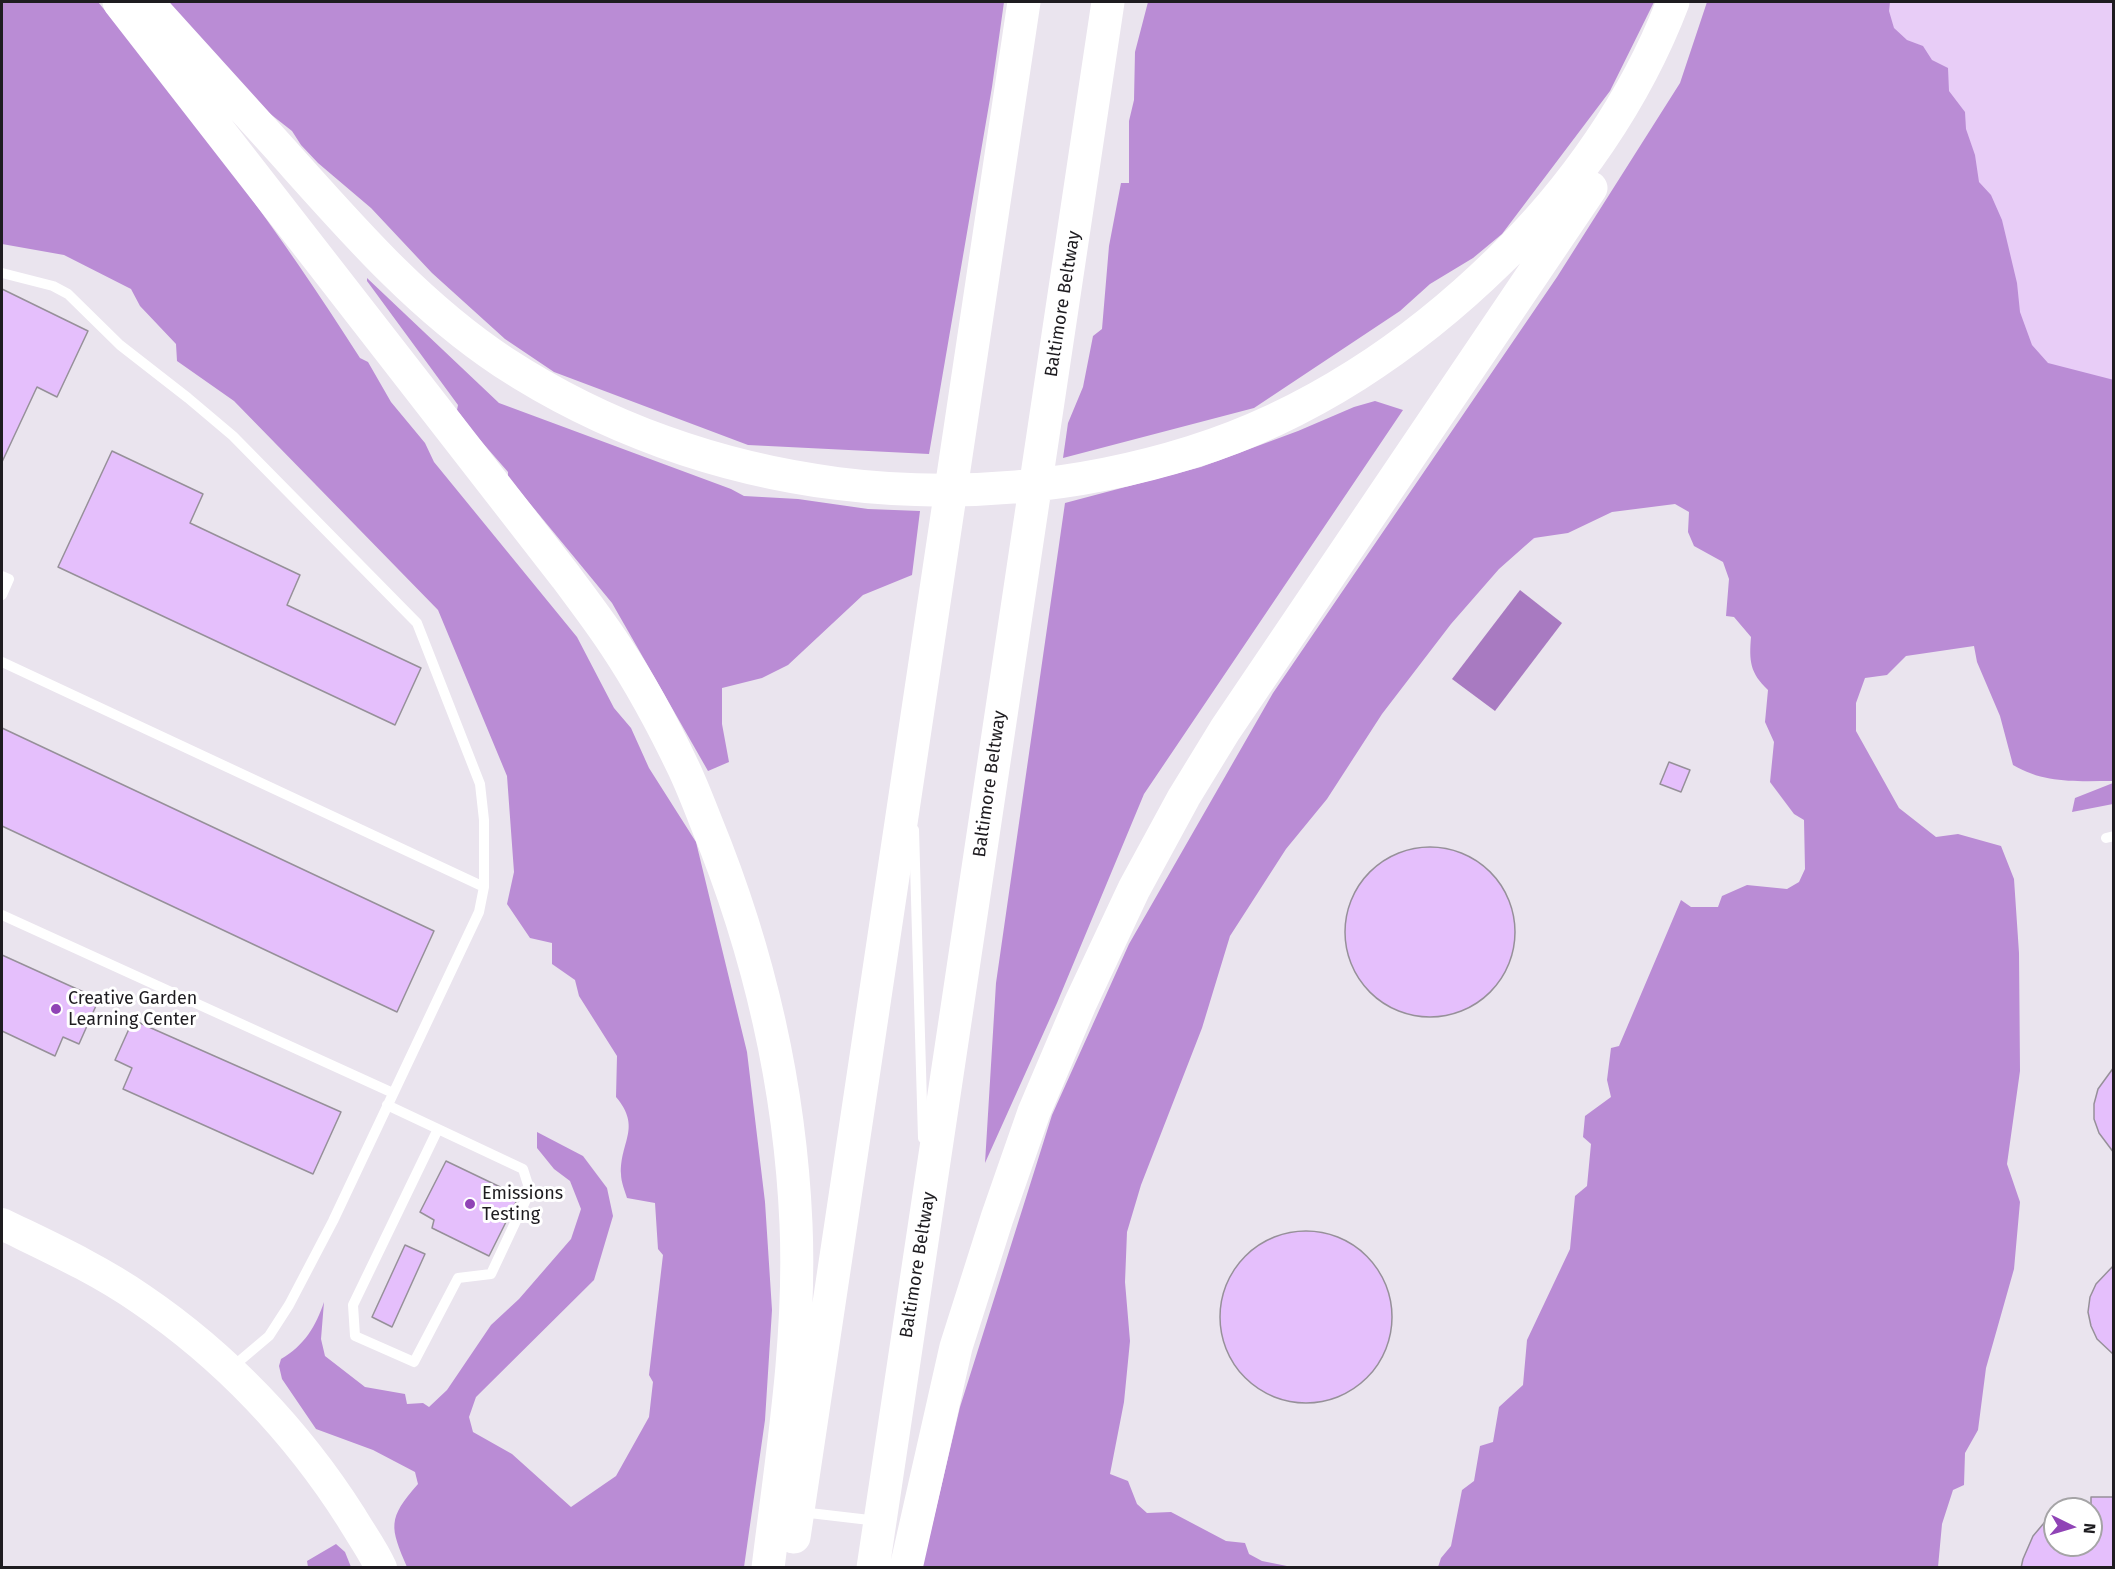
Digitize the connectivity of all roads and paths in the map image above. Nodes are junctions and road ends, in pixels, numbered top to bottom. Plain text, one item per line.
1 (119, 2) edge
2 (147, 2) edge
3 (1024, 2) edge
4 (1108, 2) edge
5 (1673, 2) edge
6 (1687, 2) edge
7 (2, 273) edge
8 (2, 576) edge
9 (2, 595) edge
10 (2, 662) edge
11 (912, 755) junction
12 (484, 887) junction
13 (2, 915) edge
14 (393, 1093) junction
15 (387, 1105) junction
16 (438, 1129) junction
17 (923, 1146) dead end
18 (924, 1158) dead end
19 (926, 1218) junction
20 (2, 1224) edge
21 (230, 1369) junction
22 (798, 1512) junction
23 (880, 1521) junction
24 (381, 1568) edge
25 (768, 1568) edge
26 (790, 1568) edge
27 (873, 1568) edge
28 (906, 1568) edge

1 - 25 highway
2 - 5 highway
3 - 11 highway
4 - 19 highway, Baltimore Beltway
6 - 28 highway
7 - 12 lane
8 - 9 lane
10 - 12 lane
11 - 17 lane
11 - 22 highway
12 - 14 lane
13 - 14 lane
14 - 15 lane
15 - 16 lane
15 - 21 lane
16 - 16 lane
18 - 19 lane
19 - 23 highway, Baltimore Beltway
20 - 21 main road
21 - 24 main road
22 - 23 lane
22 - 26 highway
23 - 27 highway, Baltimore Beltway

